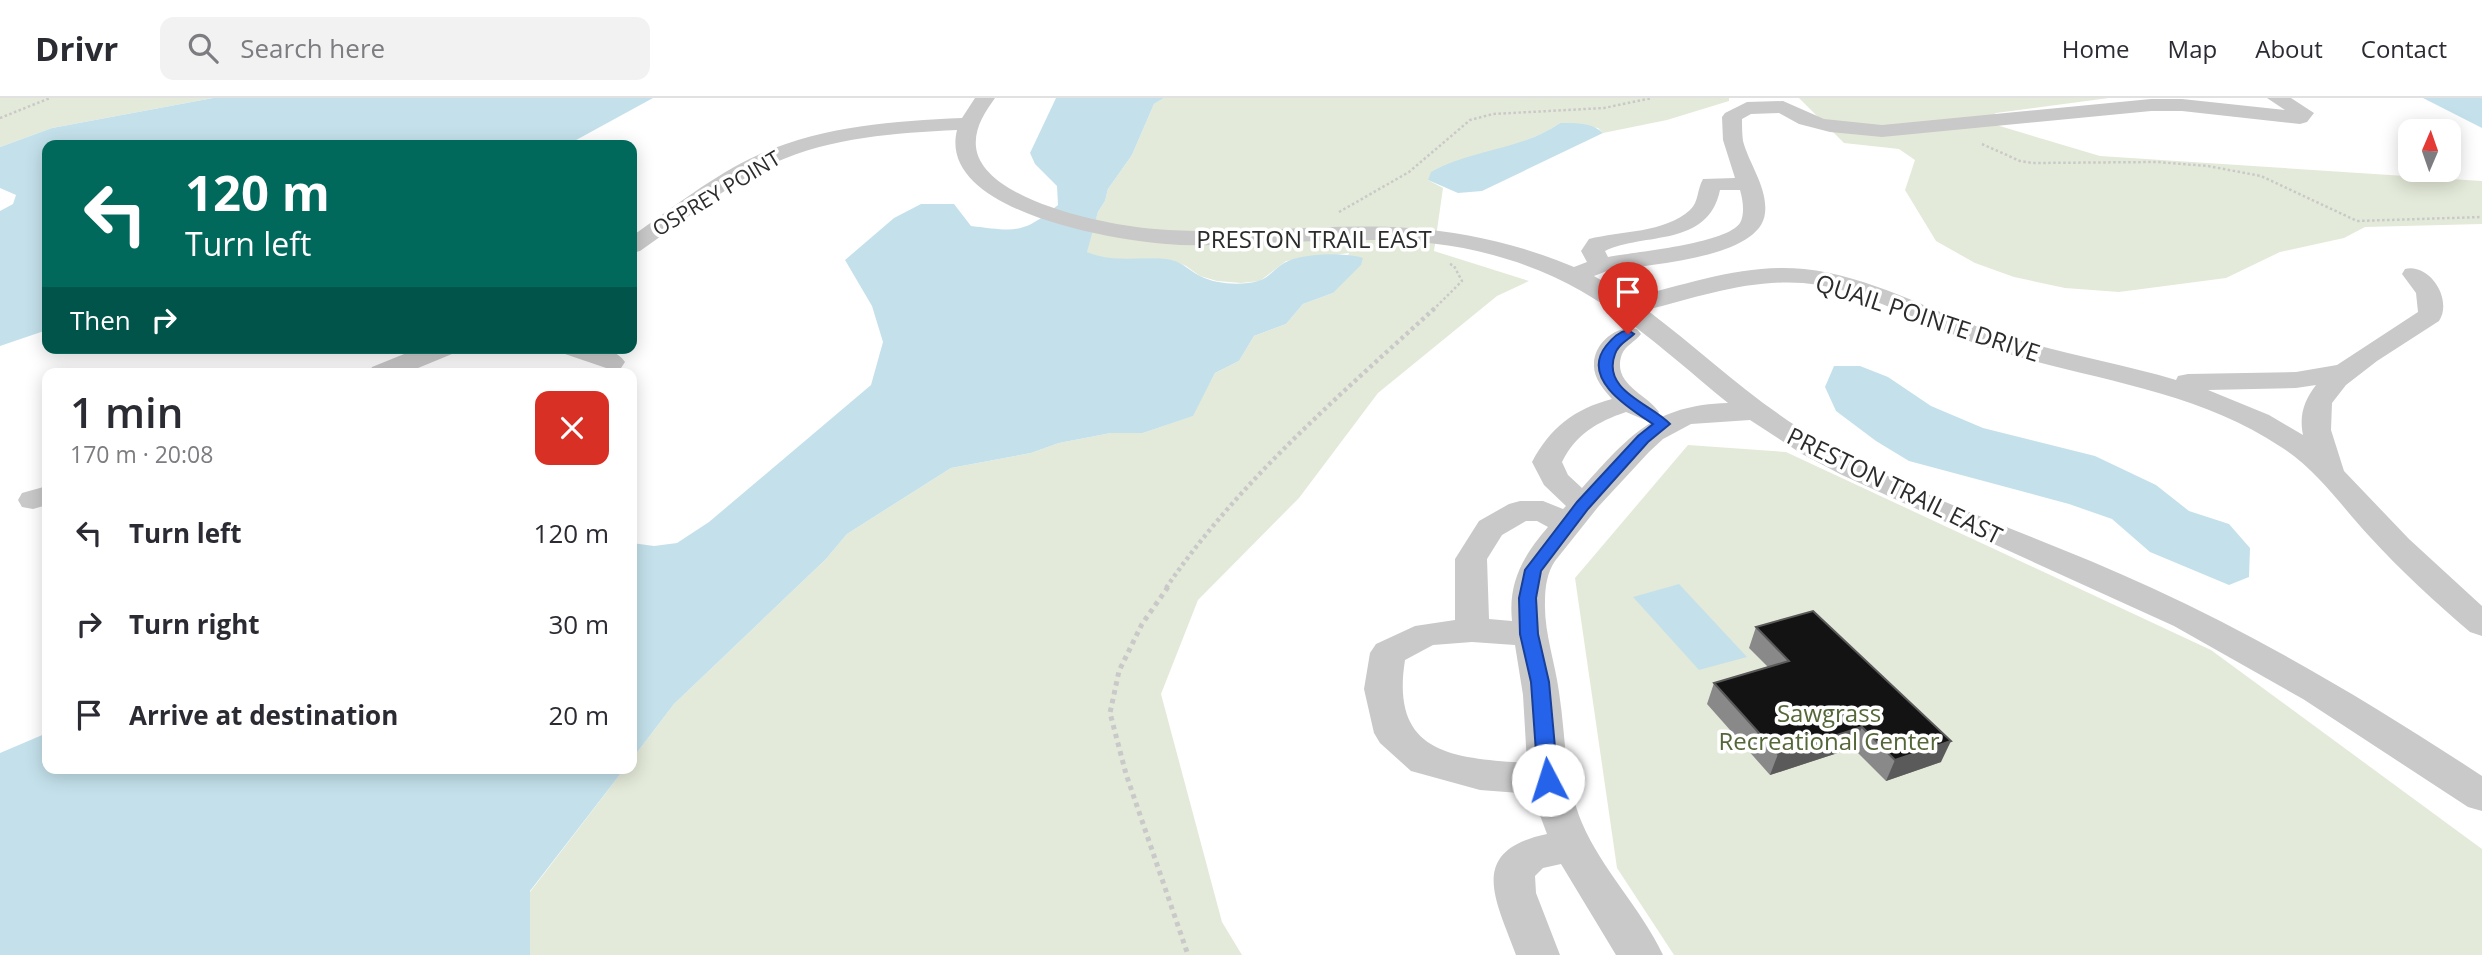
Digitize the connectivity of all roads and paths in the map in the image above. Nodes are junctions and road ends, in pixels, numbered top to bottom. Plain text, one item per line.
1 (50, 98) edge
2 (985, 98) edge
3 (1652, 98) edge
4 (2277, 98) edge
5 (2190, 101) edge
6 (1782, 102) edge
7 (0, 118) edge
8 (969, 124) junction
9 (1944, 125) junction
10 (1748, 184) junction
11 (2482, 217) edge
12 (1327, 234) junction
13 (637, 243) edge
14 (1437, 257) dead end
15 (1588, 270) junction
16 (2414, 274) dead end
17 (1627, 320) junction
18 (428, 354) edge
19 (590, 354) edge
20 (612, 362) dead end
21 (394, 368) edge
22 (2343, 372) junction
23 (2147, 380) junction
24 (1630, 403) junction
25 (1754, 412) junction
26 (1663, 424) junction
27 (2330, 472) junction
28 (1575, 515) junction
29 (2482, 624) edge
30 (1472, 630) junction
31 (1529, 634) junction
32 (1548, 780) junction
33 (2482, 796) edge
34 (1573, 845) junction
35 (1188, 955) edge
36 (1538, 955) edge
37 (1641, 955) edge

1 - 7 path
2 - 8 street, PRESTON TRAIL EAST
3 - 12 path
4 - 5 street
5 - 9 street
6 - 9 street
6 - 10 street
8 - 12 street, PRESTON TRAIL EAST
8 - 13 street, OSPREY POINT
9 - 11 path
10 - 15 street
10 - 15 street
12 - 15 street, PRESTON TRAIL EAST
14 - 35 path
15 - 17 street, PRESTON TRAIL EAST
16 - 22 street
17 - 23 street, QUAIL POINTE DRIVE
17 - 24 street
17 - 25 street, PRESTON TRAIL EAST
18 - 21 street
19 - 20 street
22 - 23 street, QUAIL POINTE DRIVE
22 - 27 street, QUAIL POINTE DRIVE
23 - 27 street, QUAIL POINTE DRIVE
24 - 26 street
24 - 28 street
25 - 26 street
25 - 33 street, PRESTON TRAIL EAST
26 - 28 street
27 - 29 street, QUAIL POINTE DRIVE
28 - 30 street
28 - 31 street
30 - 31 street
30 - 32 street
31 - 32 street
32 - 34 street
34 - 36 street
34 - 37 street

